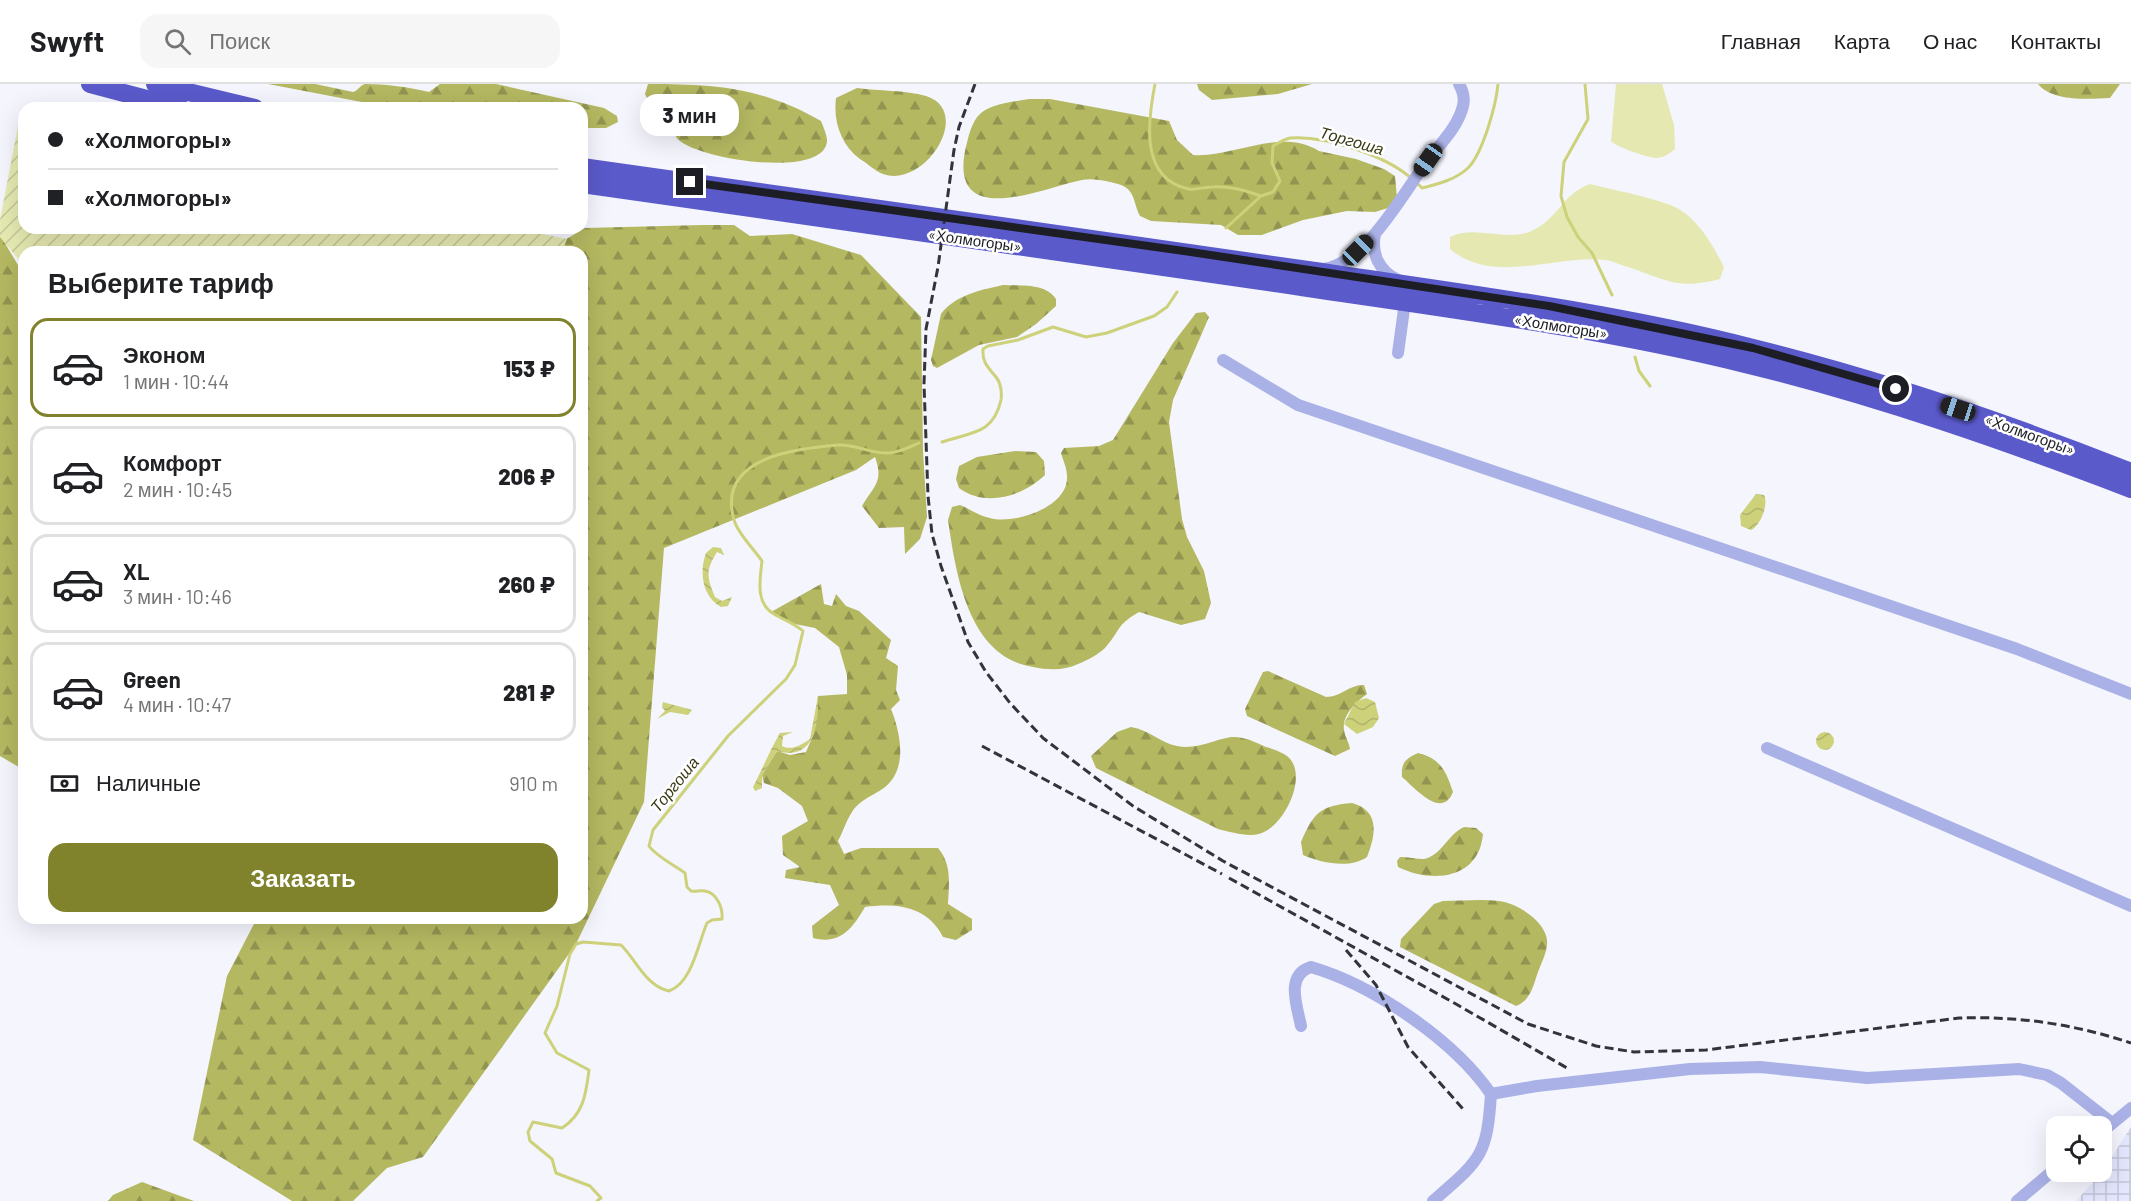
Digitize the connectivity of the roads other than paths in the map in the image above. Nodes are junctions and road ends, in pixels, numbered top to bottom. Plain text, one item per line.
1 (90, 84) edge
2 (155, 84) edge
3 (1459, 84) edge
4 (158, 102) edge
5 (230, 102) edge
6 (588, 168) edge
7 (588, 185) edge
8 (1376, 232) junction
9 (1311, 271) junction
10 (1406, 293) junction
11 (1398, 353) dead end
12 (1223, 360) dead end
13 (2131, 472) edge
14 (2131, 489) edge
15 (2131, 694) edge
16 (1767, 748) dead end
17 (2131, 906) edge
18 (1300, 1026) dead end
19 (1491, 1094) junction
20 (2131, 1108) edge
21 (2103, 1116) edge
22 (2112, 1123) edge
23 (2046, 1176) edge
24 (1433, 1201) edge
25 (2017, 1201) edge

1 - 4 highway
2 - 5 highway
3 - 8 street
6 - 9 highway, «Холмогоры»
7 - 10 highway, «Холмогоры»
8 - 9 street
8 - 10 street
9 - 10 highway, «Холмогоры»
10 - 11 street
10 - 13 highway, «Холмогоры»
10 - 14 highway, «Холмогоры»
12 - 15 street
16 - 17 street
18 - 19 street
19 - 21 street
19 - 24 street
20 - 22 street
23 - 25 street

